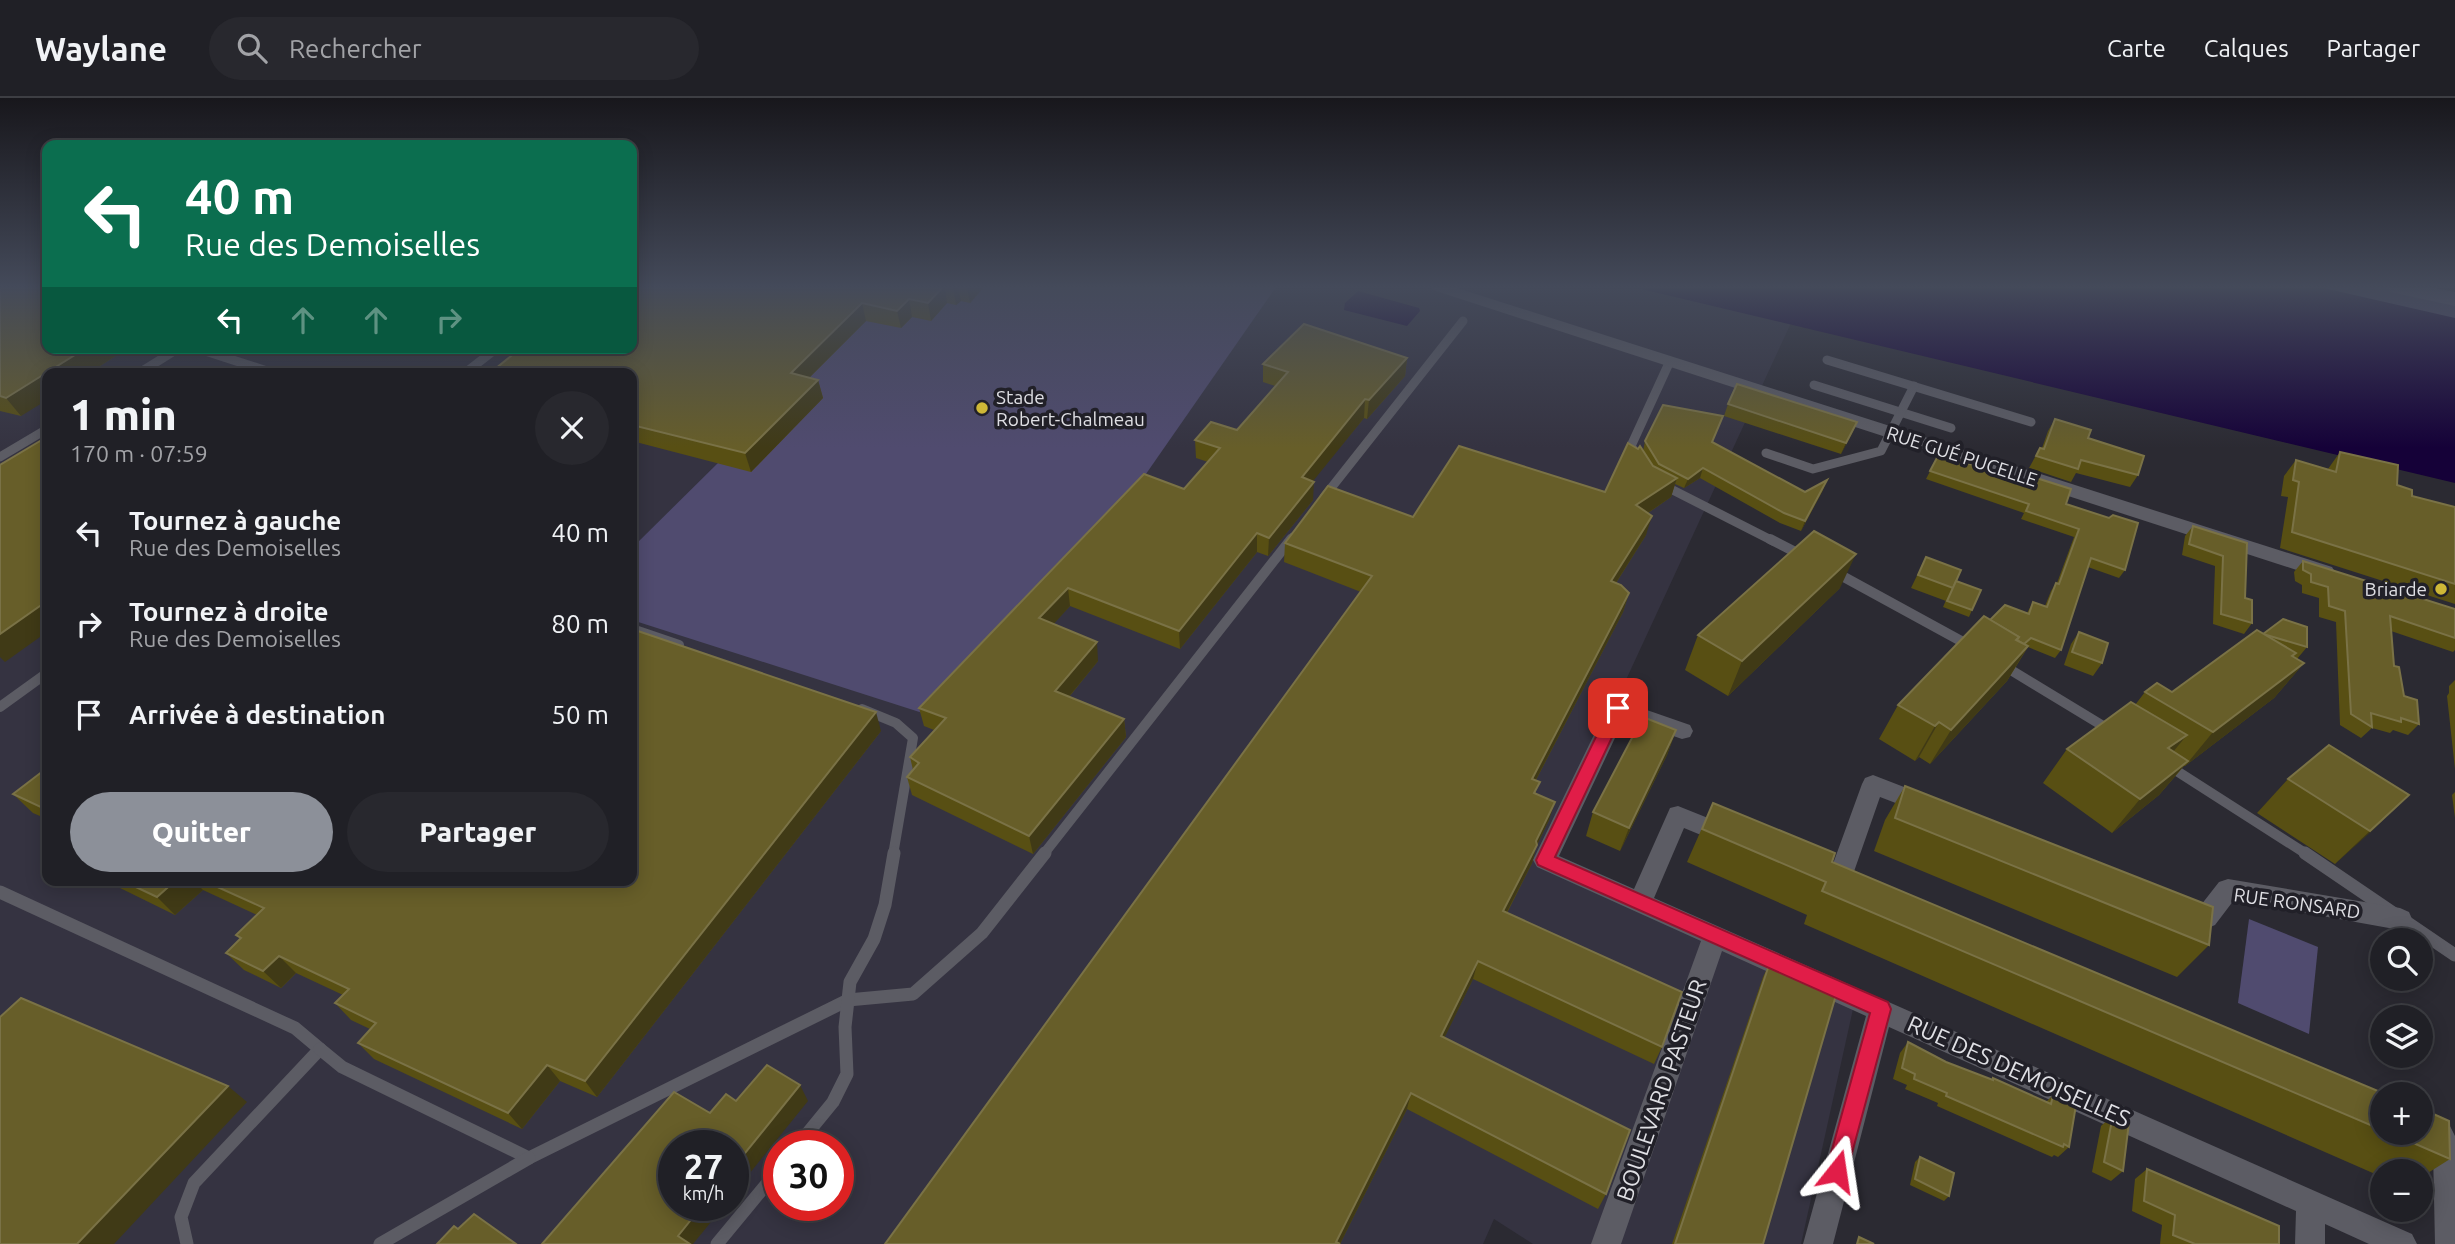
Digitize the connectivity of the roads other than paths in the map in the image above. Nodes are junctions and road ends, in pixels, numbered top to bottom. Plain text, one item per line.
1 (1448, 340) edge
2 (1606, 340) edge
3 (169, 354) edge
4 (215, 354) edge
5 (489, 354) edge
6 (1827, 360) dead end
7 (1670, 361) junction
8 (147, 368) edge
9 (258, 368) edge
10 (471, 368) edge
11 (1814, 385) dead end
12 (1914, 386) junction
13 (1901, 412) junction
14 (2031, 422) dead end
15 (1951, 428) dead end
16 (42, 432) edge
17 (1892, 433) junction
18 (1766, 453) dead end
19 (0, 457) edge
20 (1645, 468) edge
21 (1651, 479) edge
22 (1317, 507) edge
23 (1300, 529) edge
24 (2348, 580) edge
25 (637, 631) edge
26 (696, 651) edge
27 (42, 676) edge
28 (1, 705) edge
29 (850, 705) edge
30 (1682, 731) dead end
31 (2120, 735) edge
32 (2161, 761) edge
33 (1950, 815) edge
34 (1752, 846) edge
35 (1814, 872) edge
36 (1838, 883) junction
37 (0, 892) edge
38 (1864, 893) edge
39 (2168, 902) edge
40 (1640, 904) junction
41 (2400, 919) junction
42 (1715, 936) junction
43 (2455, 955) edge
44 (848, 1000) junction
45 (1881, 1009) junction
46 (320, 1049) junction
47 (2433, 1129) edge
48 (810, 1130) edge
49 (529, 1158) junction
50 (763, 1188) edge
51 (2310, 1203) junction
52 (187, 1244) edge
53 (380, 1244) edge
54 (717, 1244) edge
55 (1606, 1244) edge
56 (1818, 1244) edge
57 (2311, 1244) edge
58 (2402, 1244) edge
59 (2450, 1244) edge

1 - 22 lane
2 - 7 street, RUE GUÉ PUCELLE
3 - 8 lane
4 - 9 lane
5 - 10 lane
6 - 12 lane
7 - 17 street, RUE GUÉ PUCELLE
7 - 20 lane
11 - 13 lane
12 - 13 lane
12 - 14 lane
13 - 15 lane
13 - 17 lane
16 - 19 lane
17 - 18 lane
17 - 24 street, RUE GUÉ PUCELLE
21 - 31 lane
23 - 44 lane
25 - 26 lane
27 - 28 lane
29 - 44 lane
30 - 40 street, RUE DES DEMOISELLES
32 - 41 lane
33 - 36 street
34 - 40 street
35 - 36 street
36 - 38 street
37 - 46 lane
39 - 41 street, RUE RONSARD
40 - 42 street, RUE DES DEMOISELLES
41 - 43 lane
42 - 45 street, RUE DES DEMOISELLES
42 - 55 street, BOULEVARD PASTEUR
44 - 48 lane
44 - 49 lane
45 - 51 street, RUE DES DEMOISELLES
45 - 56 street
46 - 49 lane
46 - 52 lane
47 - 59 street
49 - 53 lane
50 - 54 lane
51 - 57 street
51 - 58 street, RUE DES DEMOISELLES

